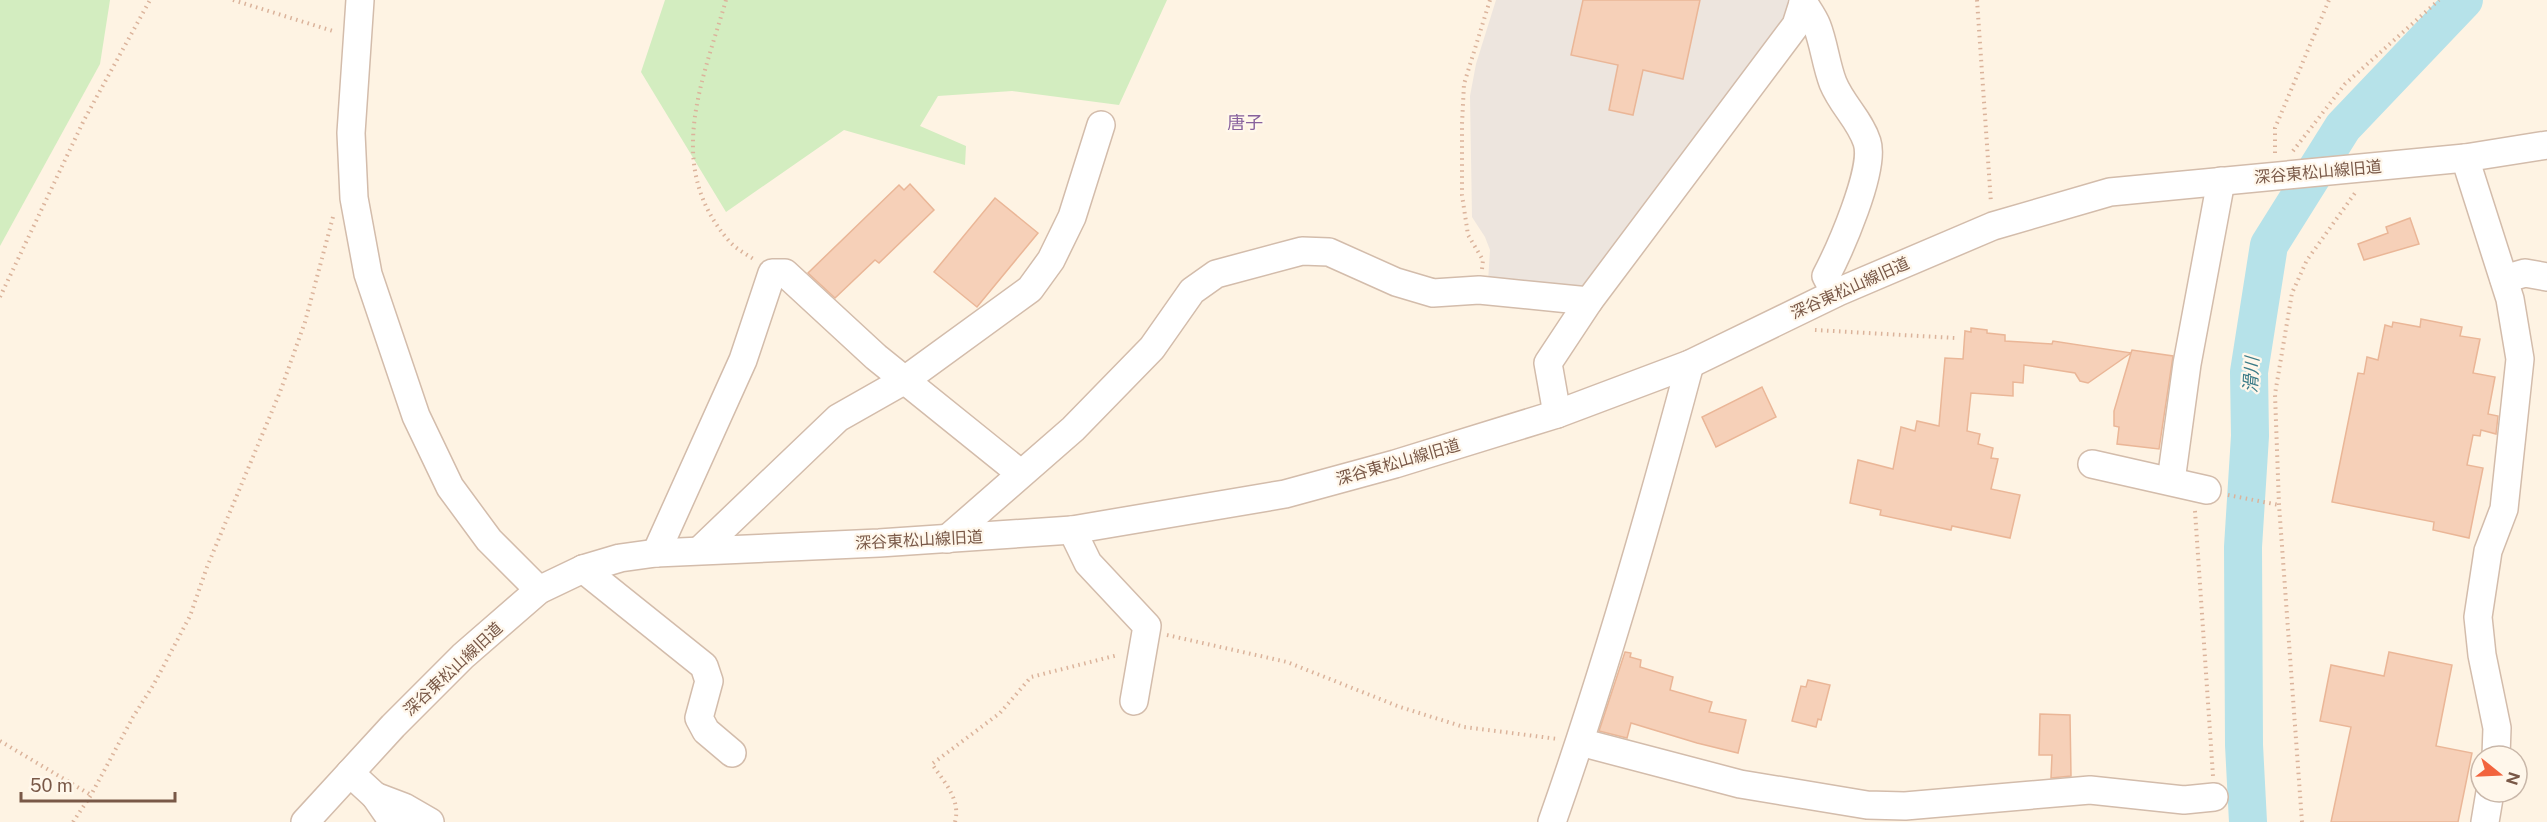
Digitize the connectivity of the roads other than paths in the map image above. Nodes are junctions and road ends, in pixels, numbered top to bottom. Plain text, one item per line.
1 (360, 0) edge
2 (1804, 1) edge
3 (1101, 125) dead end
4 (2547, 145) edge
5 (2465, 158) junction
6 (2221, 181) junction
7 (2547, 277) edge
8 (2504, 279) junction
9 (1834, 293) junction
10 (1589, 301) junction
11 (1690, 364) junction
12 (905, 380) junction
13 (1557, 414) junction
14 (2092, 464) dead end
15 (1020, 473) junction
16 (1072, 530) junction
17 (947, 539) junction
18 (700, 550) junction
19 (656, 553) junction
20 (583, 569) junction
21 (539, 590) junction
22 (1134, 701) dead end
23 (1580, 742) junction
24 (2496, 744) edge
25 (732, 753) dead end
26 (350, 773) junction
27 (375, 796) junction
28 (2214, 797) road end
29 (2488, 804) edge
30 (1867, 813) edge
31 (305, 822) edge
32 (393, 822) edge
33 (430, 822) edge
34 (1552, 822) edge
35 (2485, 822) edge

1 - 21 street
2 - 9 street
2 - 10 street
3 - 12 street
4 - 5 street, 深谷東松山線旧道
5 - 6 street, 深谷東松山線旧道
5 - 8 street
6 - 9 street, 深谷東松山線旧道
6 - 14 street
7 - 8 street
8 - 24 street
9 - 11 street, 深谷東松山線旧道
10 - 13 street
10 - 15 street
11 - 13 street, 深谷東松山線旧道
11 - 23 street
12 - 15 street
12 - 18 street
12 - 19 street
13 - 16 street, 深谷東松山線旧道
15 - 17 street
16 - 17 street, 深谷東松山線旧道
16 - 22 street
17 - 18 street, 深谷東松山線旧道
18 - 19 street, 深谷東松山線旧道
19 - 20 street, 深谷東松山線旧道
20 - 21 street, 深谷東松山線旧道
20 - 25 street
21 - 26 street, 深谷東松山線旧道
23 - 30 street
23 - 34 street
26 - 27 street
26 - 31 street, 深谷東松山線旧道
27 - 32 street
27 - 33 street
28 - 30 street
29 - 35 street

